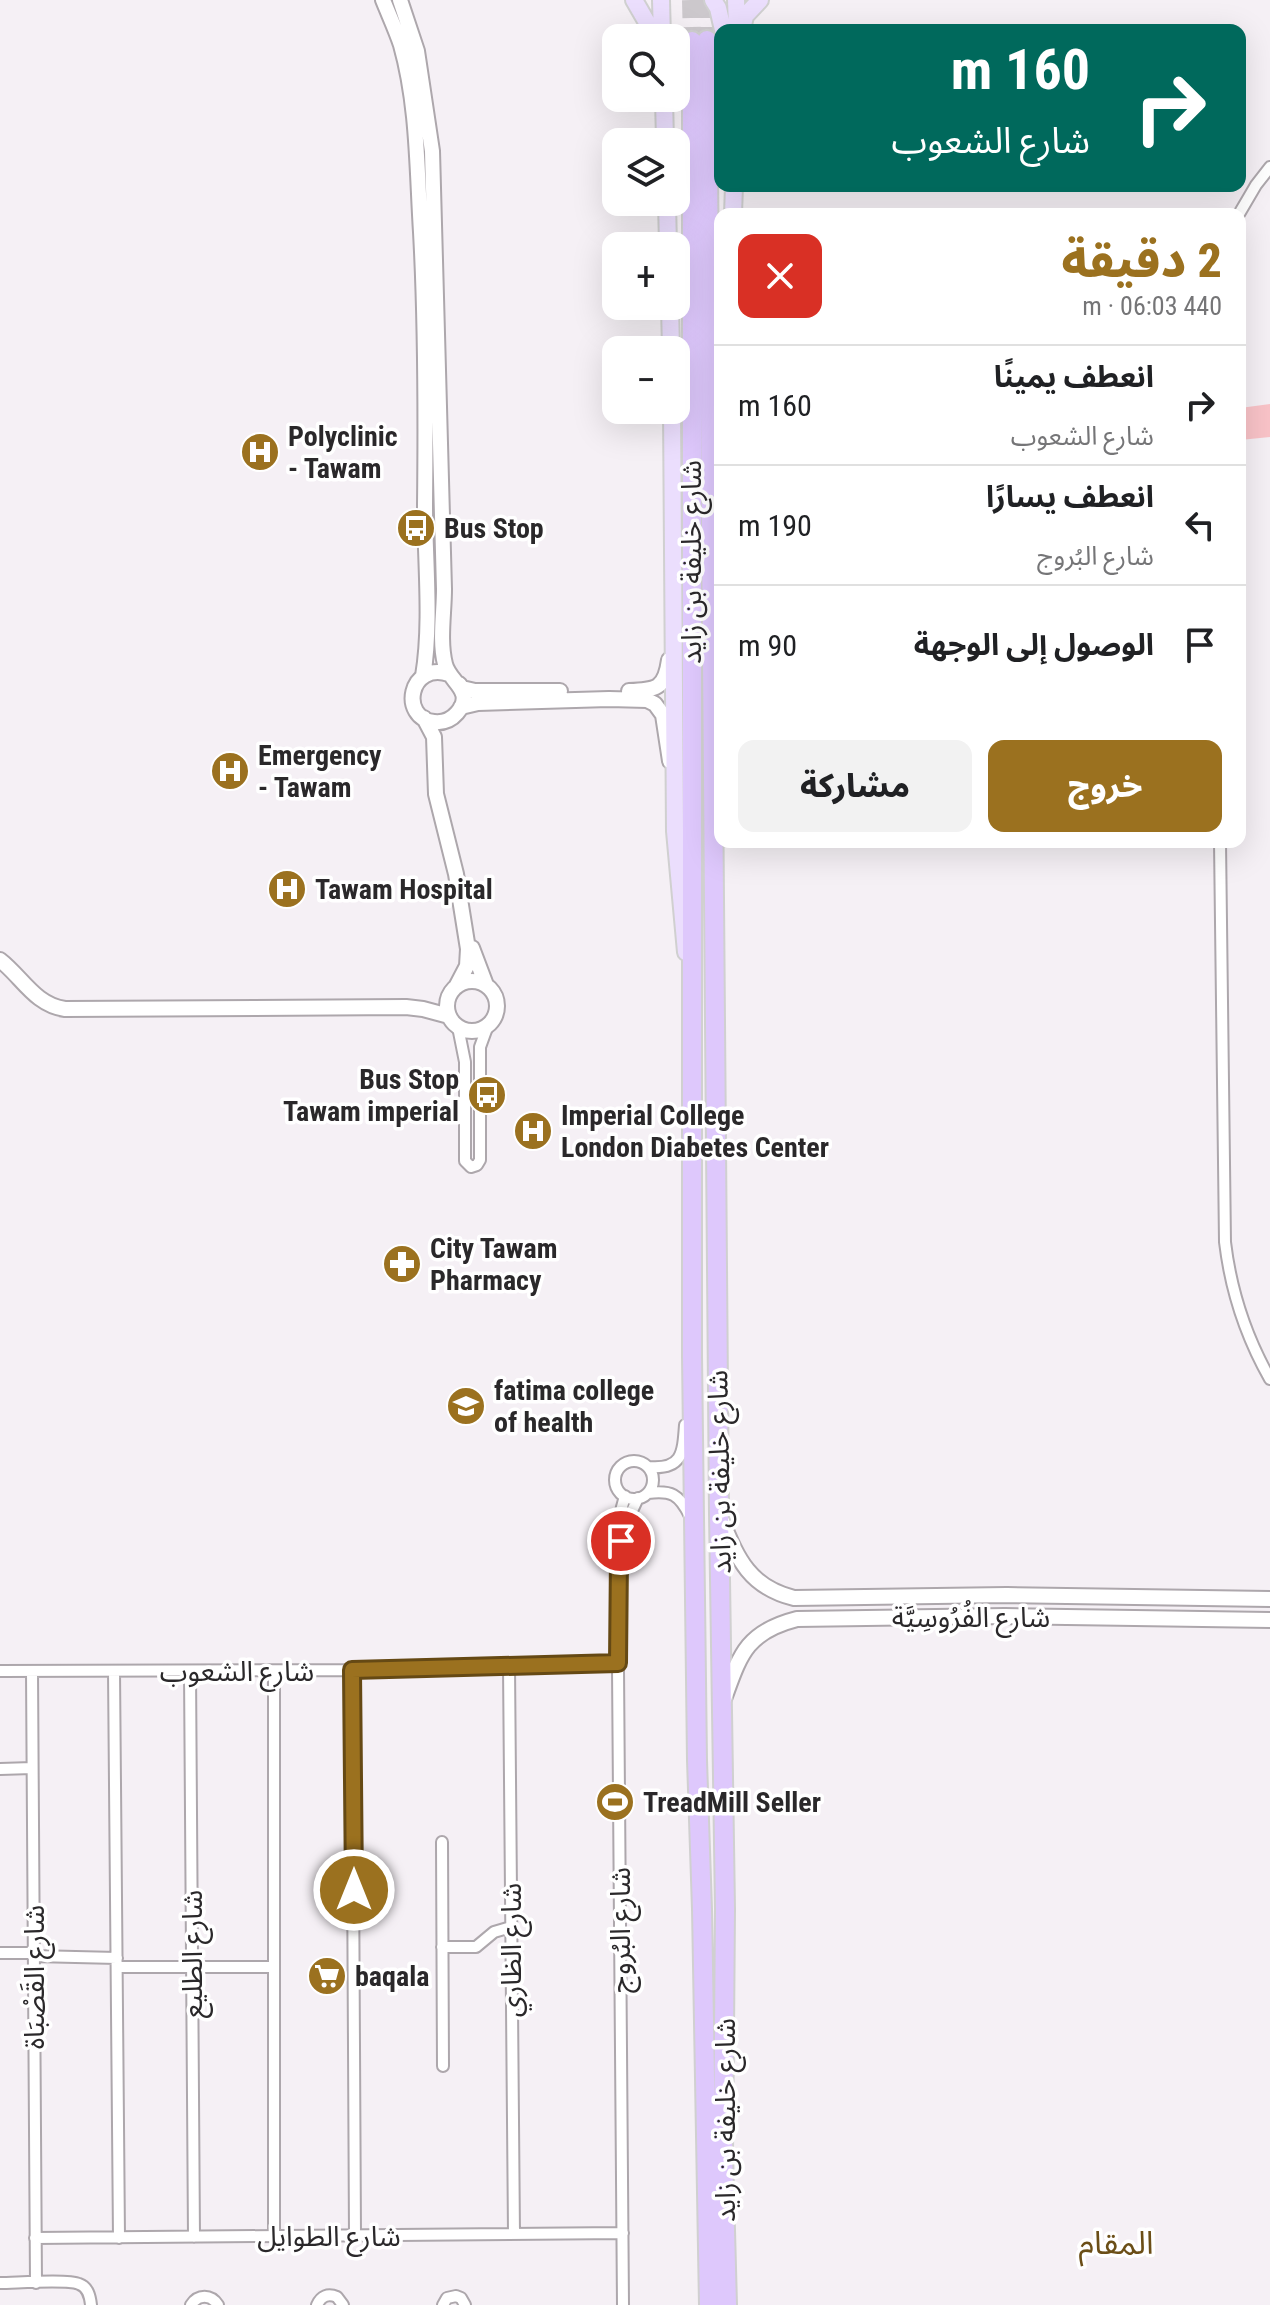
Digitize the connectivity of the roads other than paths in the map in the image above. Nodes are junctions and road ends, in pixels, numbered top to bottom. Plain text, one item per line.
1 (383, 0) edge
2 (400, 0) edge
3 (634, 0) edge
4 (713, 0) edge
5 (724, 0) edge
6 (736, 0) edge
7 (760, 0) edge
8 (664, 4) edge
9 (650, 24) edge
10 (661, 24) edge
11 (714, 24) edge
12 (716, 24) edge
13 (739, 24) edge
14 (742, 24) edge
15 (712, 35) edge
16 (1270, 167) edge
17 (1243, 208) edge
18 (672, 424) edge
19 (425, 439) junction
20 (441, 476) junction
21 (714, 624) edge
22 (711, 639) junction
23 (673, 644) junction
24 (423, 676) junction
25 (454, 679) junction
26 (456, 712) junction
27 (424, 718) junction
28 (674, 772) junction
29 (1220, 848) edge
30 (0, 960) edge
31 (486, 985) junction
32 (691, 987) junction
33 (454, 989) junction
34 (406, 1007) junction
35 (454, 1021) junction
36 (488, 1025) junction
37 (692, 1356) junction
38 (1270, 1379) edge
39 (648, 1467) junction
40 (625, 1496) junction
41 (643, 1496) junction
42 (719, 1513) junction
43 (694, 1525) junction
44 (619, 1556) junction
45 (1270, 1599) edge
46 (1270, 1620) edge
47 (618, 1663) junction
48 (509, 1666) junction
49 (352, 1670) junction
50 (0, 1671) edge
51 (32, 1671) junction
52 (114, 1671) junction
53 (190, 1671) junction
54 (274, 1671) junction
55 (721, 1707) junction
56 (32, 1768) junction
57 (0, 1769) edge
58 (442, 1842) dead end
59 (511, 1927) junction
60 (442, 1947) junction
61 (0, 1953) edge
62 (34, 1954) junction
63 (117, 1962) junction
64 (192, 1967) junction
65 (274, 1967) junction
66 (443, 2066) dead end
67 (623, 2233) junction
68 (514, 2234) junction
69 (274, 2236) junction
70 (355, 2236) junction
71 (194, 2237) junction
72 (35, 2238) junction
73 (119, 2238) junction
74 (0, 2283) edge
75 (36, 2283) junction
76 (91, 2305) edge
77 (191, 2305) edge
78 (218, 2305) edge
79 (317, 2305) edge
80 (343, 2305) edge
81 (443, 2305) edge
82 (465, 2305) edge
83 (623, 2305) edge
84 (709, 2305) edge
85 (727, 2305) edge

1 - 19 street
2 - 20 street
3 - 9 main road
4 - 11 main road
5 - 12 main road
6 - 13 main road
7 - 14 main road
8 - 10 main road
15 - 22 highway, شارع خليفة بن زايد
15 - 32 highway, شارع خليفة بن زايد
16 - 17 street
18 - 23 main road, شارع خليفة بن زايد
19 - 20 street
19 - 24 street
20 - 25 street
21 - 22 main road, شارع خليفة بن زايد
22 - 42 highway, شارع خليفة بن زايد
23 - 25 street
23 - 28 main road, شارع خليفة بن زايد
24 - 25 street
24 - 27 street
25 - 26 street
26 - 27 street
26 - 28 street
26 - 31 street
27 - 33 street
28 - 32 main road, شارع خليفة بن زايد
29 - 38 street
30 - 34 street
31 - 33 street
31 - 36 street
32 - 37 highway, شارع خليفة بن زايد
33 - 34 street
33 - 35 street
34 - 35 street
35 - 36 street
35 - 36 street
37 - 39 street
37 - 43 highway, شارع خليفة بن زايد
39 - 40 street
39 - 41 street
40 - 41 street
40 - 44 street, شارع البُروج
41 - 43 street
41 - 44 street, شارع البُروج
42 - 45 street, شارع الفُرُوسِيَّة
42 - 55 highway, شارع خليفة بن زايد
43 - 84 highway, شارع خليفة بن زايد
44 - 47 street, شارع البُروج
46 - 55 street, شارع الفُرُوسِيَّة
47 - 48 street, شارع الشعوب
47 - 67 street, شارع البُروج
48 - 49 street, شارع الشعوب
48 - 59 street, شارع الظاري
49 - 54 street, شارع الشعوب
49 - 70 street
50 - 51 street, شارع الشعوب
51 - 52 street, شارع الشعوب
51 - 56 street, شارع القَصْبَاة
52 - 53 street, شارع الشعوب
52 - 63 street
53 - 54 street, شارع الشعوب
53 - 64 street, شارع الطليع
54 - 65 street
55 - 85 highway, شارع خليفة بن زايد
56 - 57 street
56 - 62 street, شارع القَصْبَاة
58 - 60 street
59 - 60 street
59 - 68 street, شارع الظاري
60 - 66 street
61 - 62 street
62 - 63 street
62 - 72 street, شارع القَصْبَاة
63 - 64 street
63 - 73 street
64 - 65 street
64 - 71 street, شارع الطليع
65 - 69 street
67 - 68 street, شارع الطوايل
67 - 83 street, شارع البُروج
68 - 70 street, شارع الطوايل
69 - 70 street, شارع الطوايل
69 - 71 street, شارع الطوايل
71 - 73 street, شارع الطوايل
72 - 73 street, شارع الطوايل
72 - 75 street, شارع القَصْبَاة
74 - 75 street
75 - 76 street
77 - 78 street
79 - 80 street
81 - 82 street

